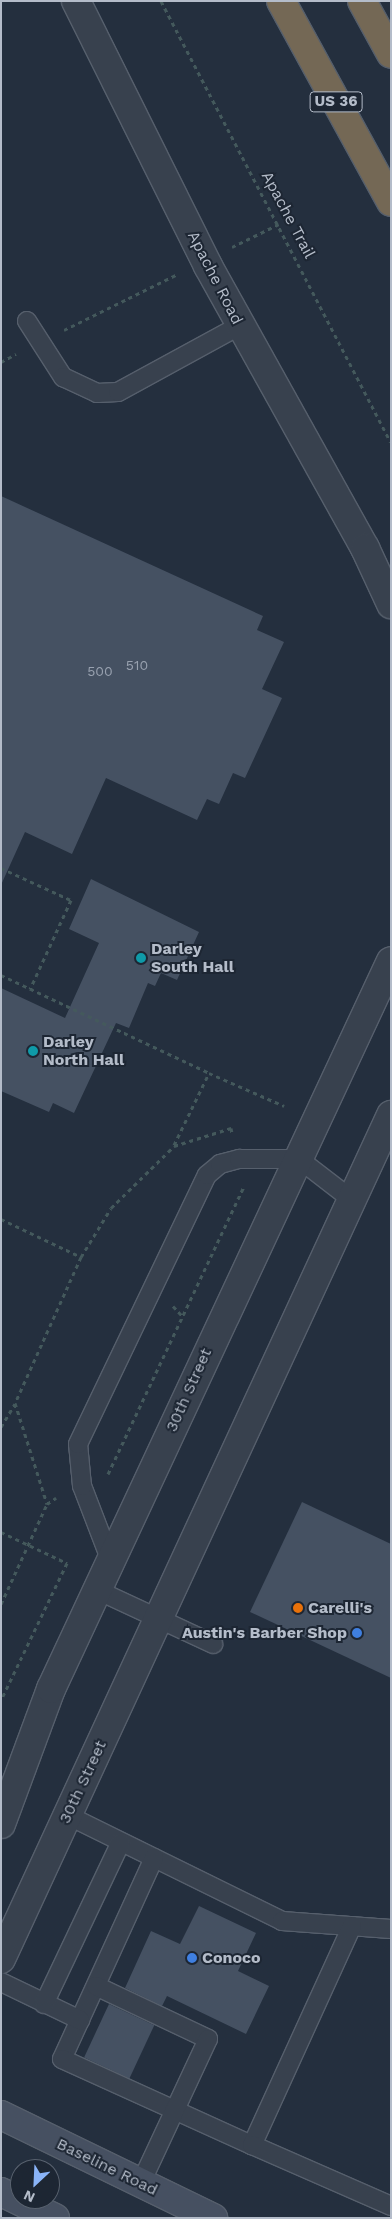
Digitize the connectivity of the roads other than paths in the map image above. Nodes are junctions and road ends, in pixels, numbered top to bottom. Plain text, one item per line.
1 (76, 1) edge
2 (282, 1) edge
3 (362, 1) edge
4 (391, 54) edge
5 (391, 202) edge
6 (27, 321) dead end
7 (240, 326) junction
8 (365, 548) junction
9 (391, 573) edge
10 (391, 604) edge
11 (391, 961) edge
12 (391, 1115) edge
13 (299, 1159) junction
14 (352, 1200) junction
15 (112, 1564) junction
16 (99, 1592) junction
17 (159, 1619) junction
18 (213, 1644) dead end
19 (67, 1815) junction
20 (1, 1824) edge
21 (121, 1842) junction
22 (154, 1858) junction
23 (352, 1926) junction
24 (391, 1928) edge
25 (1, 1958) edge
26 (1, 1982) edge
27 (96, 1986) junction
28 (44, 2004) junction
29 (80, 2020) junction
30 (174, 2111) junction
31 (1, 2116) edge
32 (252, 2145) junction
33 (141, 2183) junction
34 (1, 2192) edge
35 (391, 2206) edge
36 (55, 2218) edge
37 (213, 2218) edge

1 - 7 street, Apache Road
2 - 5 highway, US 36
3 - 4 highway
6 - 7 lane
7 - 8 street, Apache Road
8 - 9 street, Apache Road
8 - 10 street, Apache Road
11 - 13 street, 30th Street
12 - 14 street, 30th Street
13 - 14 lane
13 - 15 street, 30th Street
13 - 15 lane
14 - 17 street, 30th Street
15 - 16 street, 30th Street
16 - 17 lane
16 - 20 street, 30th Street
17 - 18 lane
17 - 19 street, 30th Street
19 - 21 lane
19 - 25 street, 30th Street
21 - 22 lane
21 - 28 lane
22 - 23 lane
22 - 27 lane
23 - 24 lane
23 - 32 lane
26 - 28 lane
27 - 29 lane
27 - 30 lane
28 - 29 lane
29 - 30 lane
30 - 32 lane
30 - 33 lane
31 - 33 main road, Baseline Road
32 - 35 lane
33 - 37 main road, Baseline Road
34 - 36 main road

